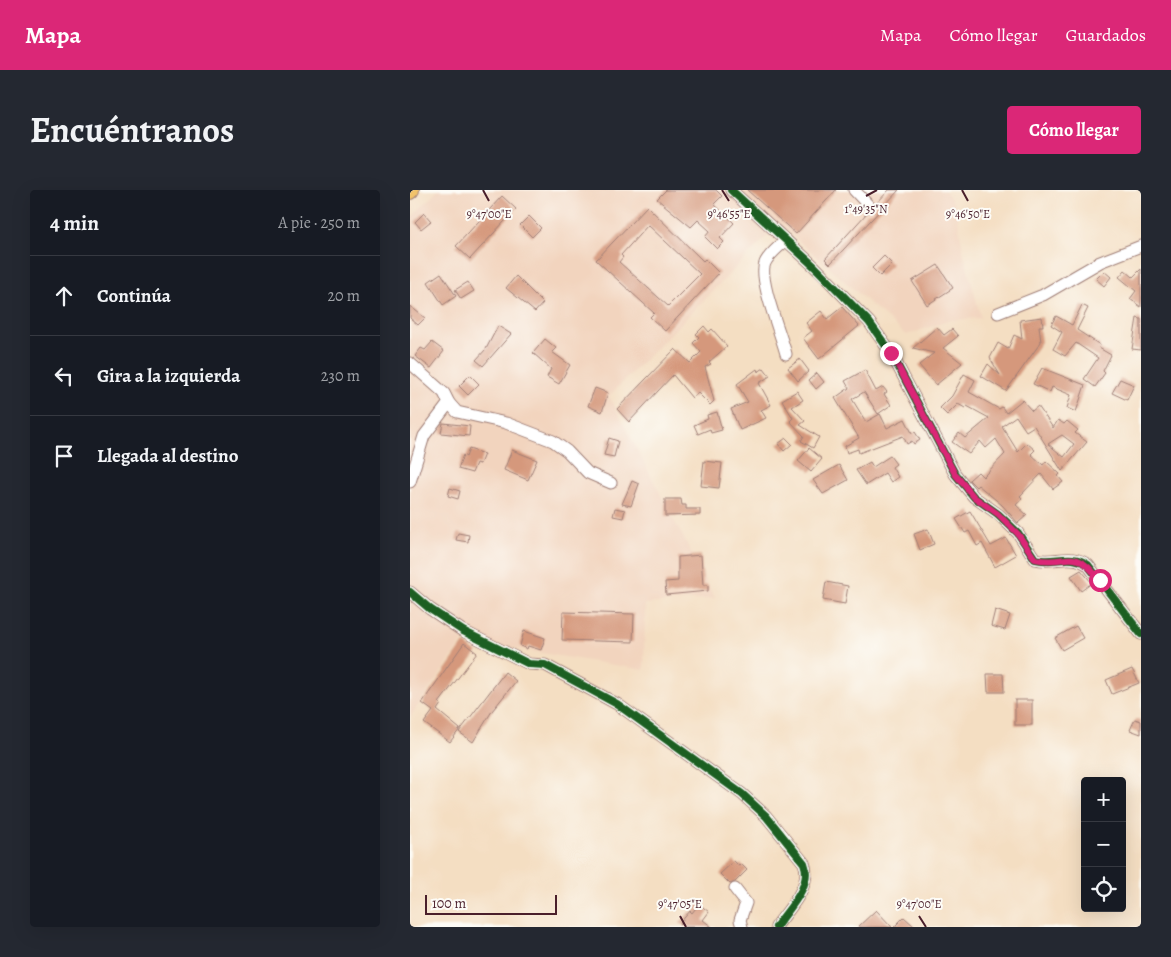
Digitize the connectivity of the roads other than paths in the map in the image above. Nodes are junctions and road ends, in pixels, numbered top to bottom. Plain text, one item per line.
1 (731, 190) edge
2 (854, 190) edge
3 (869, 206) dead end
4 (786, 240) junction
5 (1141, 246) edge
6 (998, 313) dead end
7 (786, 354) dead end
8 (410, 363) edge
9 (448, 403) junction
10 (410, 482) edge
11 (611, 483) dead end
12 (410, 592) edge
13 (1141, 634) edge
14 (735, 889) dead end
15 (742, 927) edge
16 (776, 927) edge

1 - 4 street
2 - 3 street
4 - 7 street
4 - 13 street
5 - 6 street
8 - 9 street
9 - 10 street
9 - 11 street
12 - 16 street
14 - 15 street

